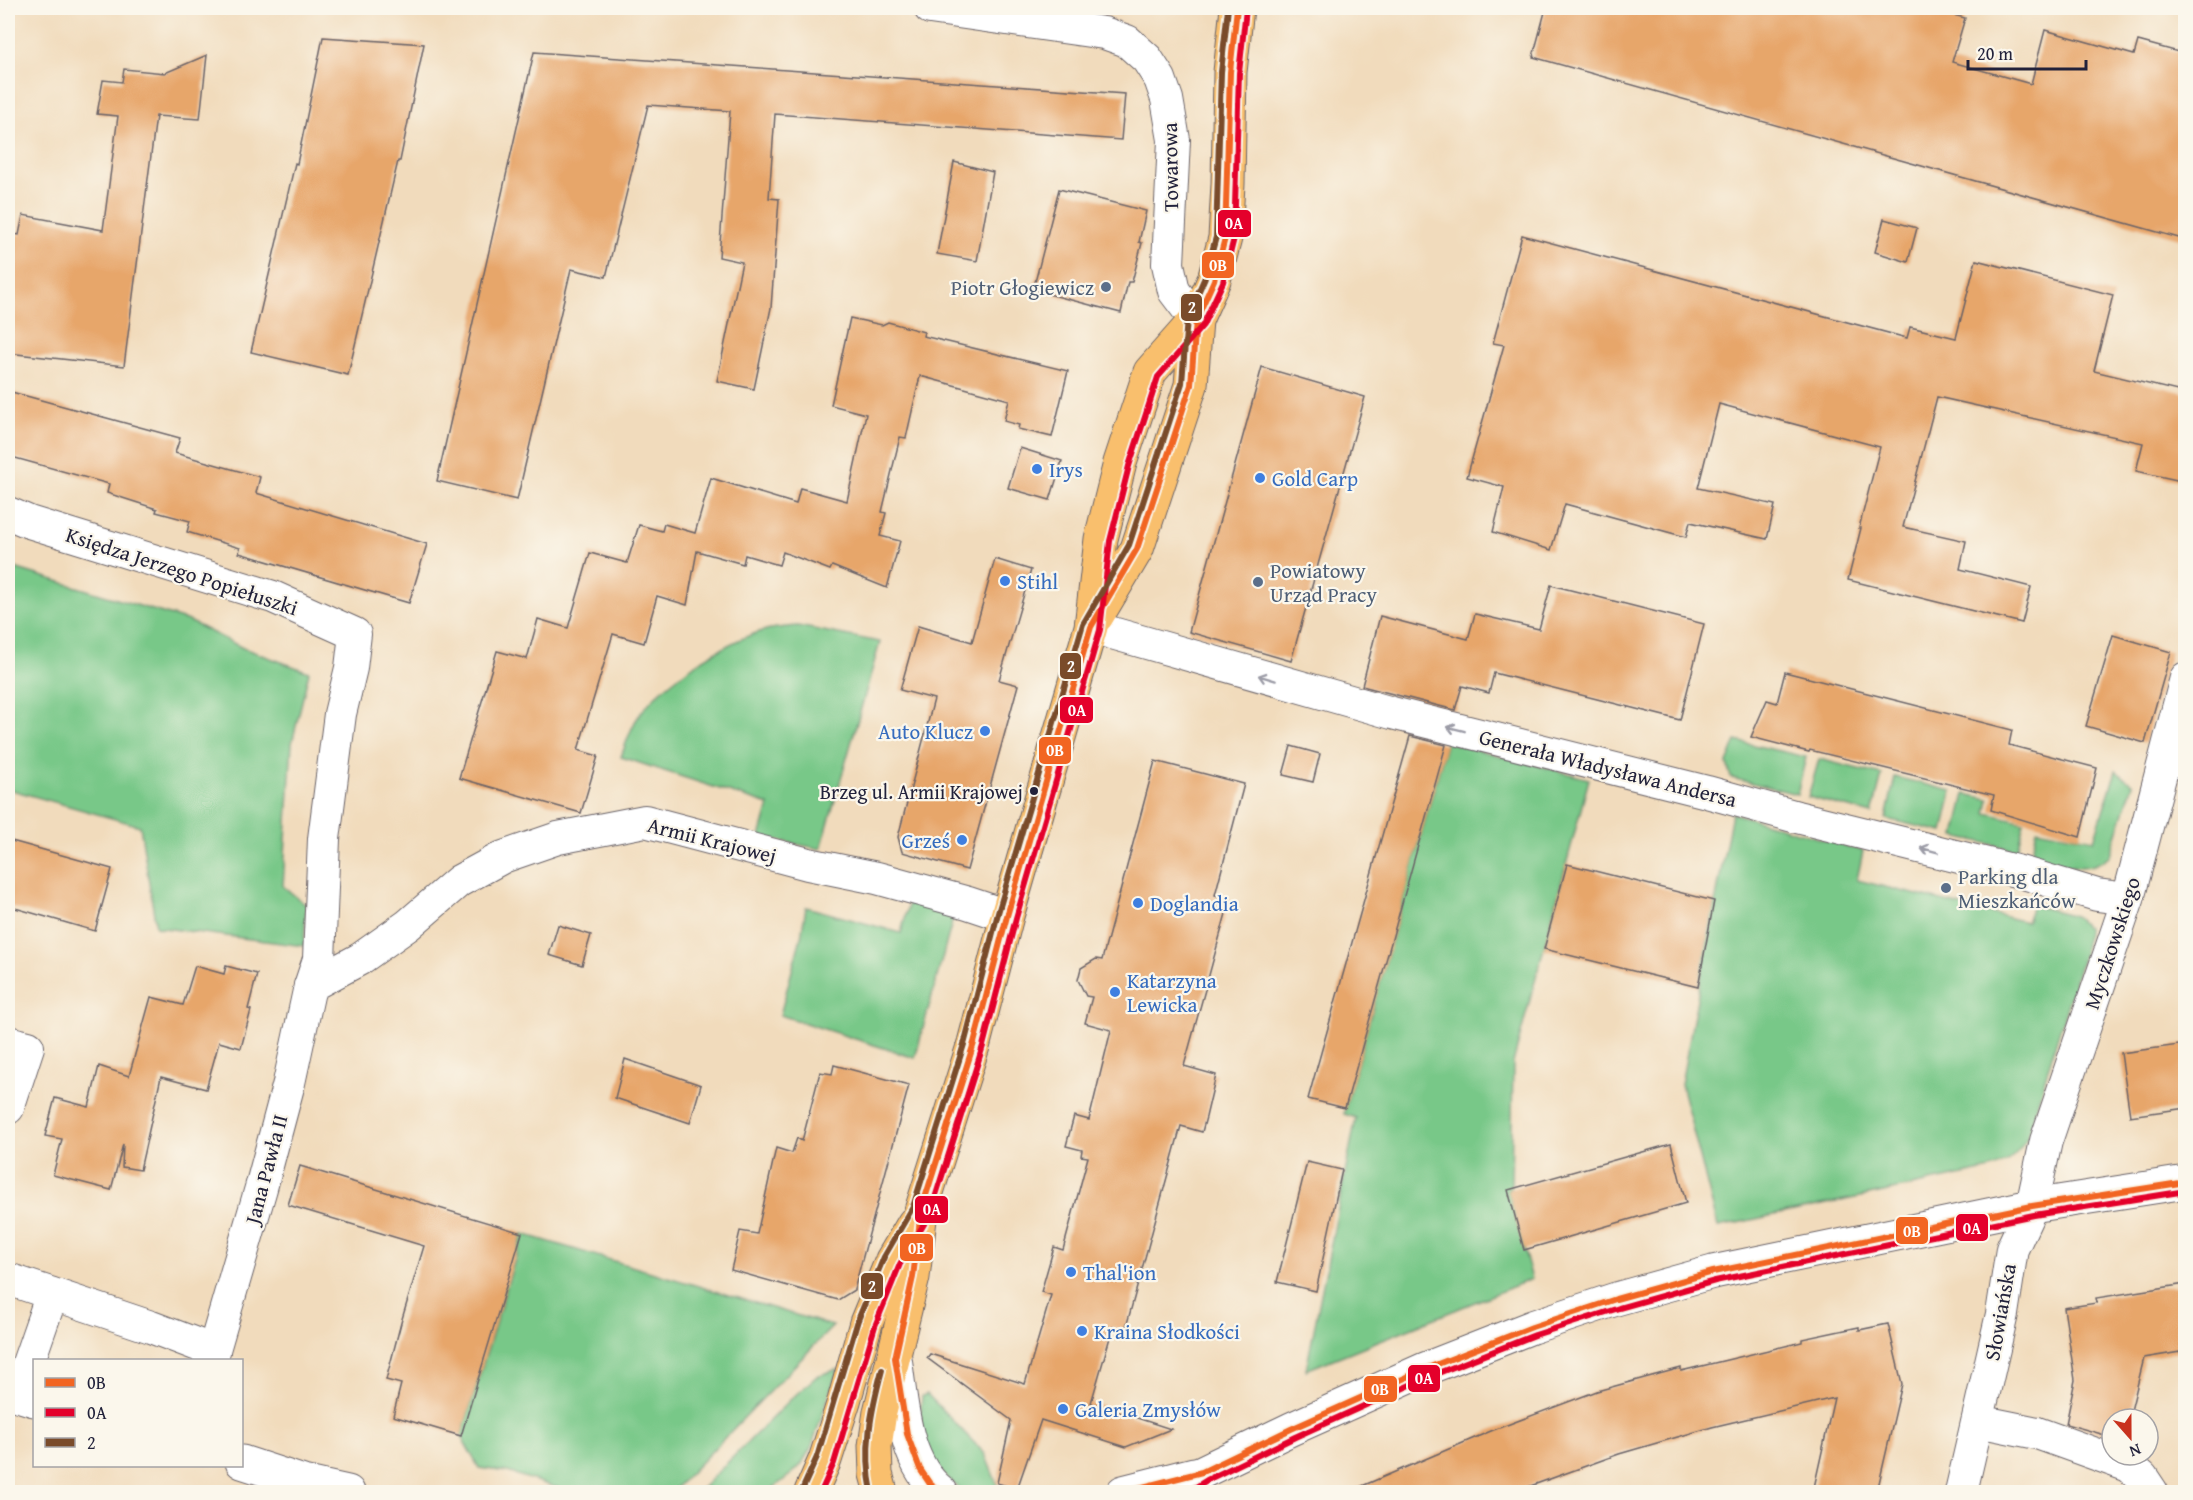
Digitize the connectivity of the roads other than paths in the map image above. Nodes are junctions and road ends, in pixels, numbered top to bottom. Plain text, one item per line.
1 (930, 8) edge
2 (1238, 8) edge
3 (1196, 320) junction
4 (8, 513) edge
5 (1091, 627) junction
6 (355, 634) joint
7 (2186, 678) edge
8 (2128, 899) junction
9 (1007, 916) junction
10 (310, 986) junction
11 (8, 1042) edge
12 (8, 1108) edge
13 (2186, 1182) edge
14 (2032, 1206) junction
15 (921, 1211) junction
16 (8, 1279) edge
17 (52, 1294) junction
18 (213, 1356) edge
19 (895, 1358) junction
20 (20, 1396) edge
21 (1978, 1421) junction
22 (243, 1462) edge
23 (1202, 1472) junction
24 (348, 1492) edge
25 (811, 1492) edge
26 (881, 1492) edge
27 (941, 1492) edge
28 (1124, 1492) edge
29 (1173, 1492) edge
30 (1961, 1492) edge
31 (2152, 1492) edge

1 - 3 street, Towarowa
2 - 3 main road
3 - 5 main road
4 - 6 street, Księdza Jerzego Popiełuszki
8 -> 5 street, Generała Władysława Andersa
5 - 9 main road
6 - 10 street, Jana Pawła II
7 - 8 street, Myczkowskiego
8 - 14 street, Myczkowskiego
9 - 10 street, Armii Krajowej
9 - 15 main road
10 - 18 street, Jana Pawła II
11 - 12 street
13 - 14 street
14 - 21 street, Słowiańska
14 - 23 street
15 - 19 main road
15 - 25 main road
16 - 17 street, Jana Pawła II
17 - 18 street, Jana Pawła II
17 - 20 street
19 - 26 main road
19 - 27 street
21 - 30 street, Słowiańska
21 - 31 street
22 - 24 street
23 - 28 street
23 - 29 street

